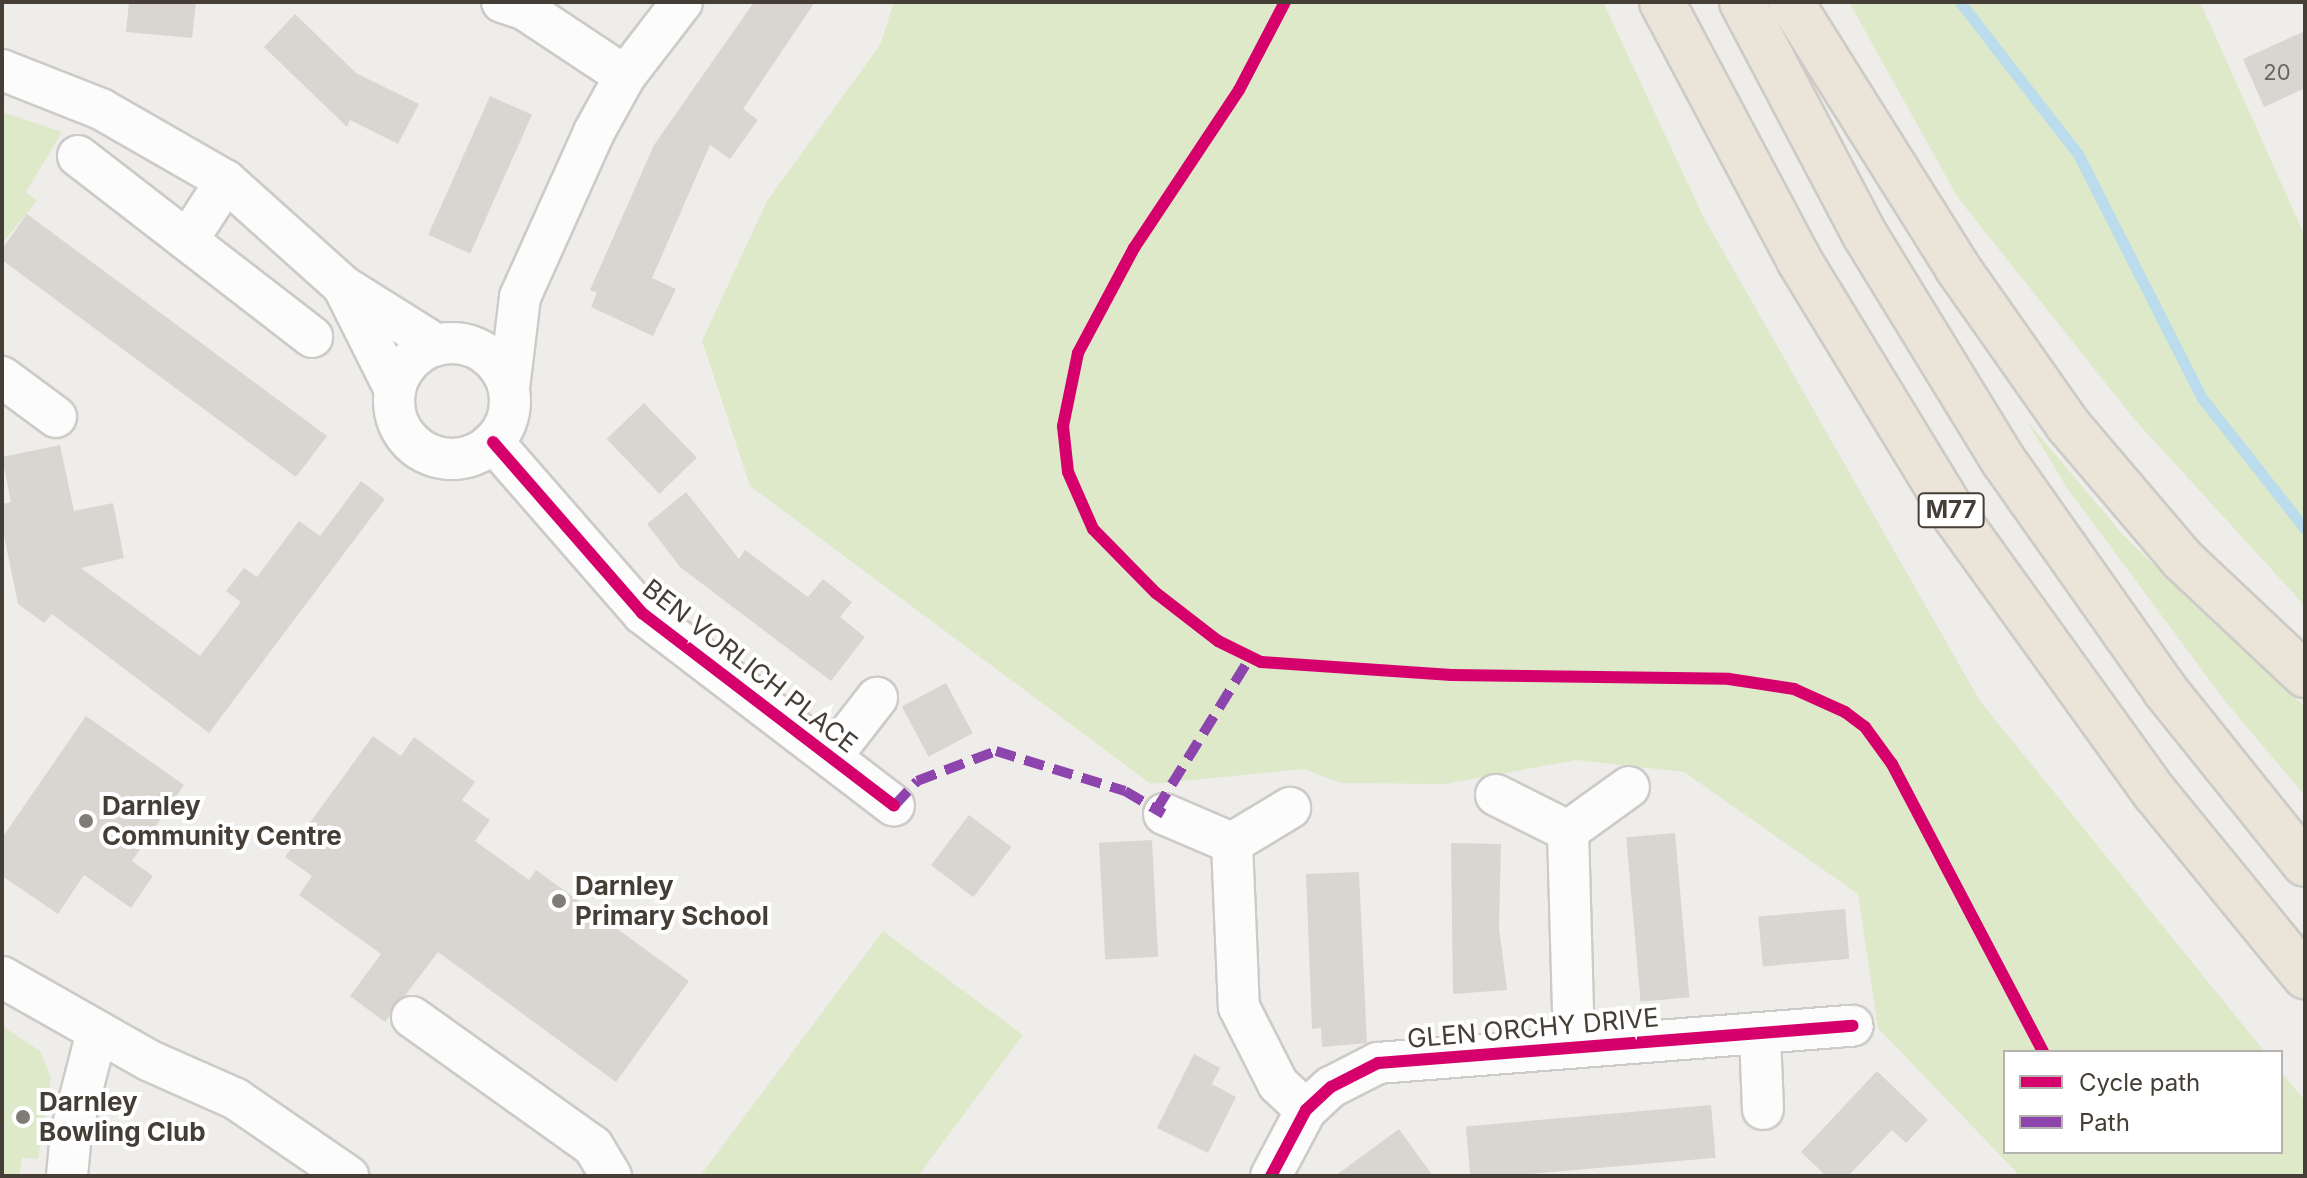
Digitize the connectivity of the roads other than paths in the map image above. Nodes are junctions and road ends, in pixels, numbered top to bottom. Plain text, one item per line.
1 (502, 2) edge
2 (682, 2) edge
3 (1662, 2) edge
4 (1742, 2) edge
5 (1791, 2) edge
6 (2, 70) edge
7 (625, 76) junction
8 (78, 156) dead end
9 (226, 181) junction
10 (189, 238) junction
11 (343, 286) junction
12 (520, 297) junction
13 (312, 337) dead end
14 (448, 344) junction
15 (2, 377) edge
16 (509, 388) junction
17 (395, 390) junction
18 (56, 417) dead end
19 (493, 442) junction
20 (2305, 675) edge
21 (877, 698) dead end
22 (831, 757) junction
23 (1629, 787) dead end
24 (1496, 795) dead end
25 (894, 806) dead end
26 (1290, 808) dead end
27 (1164, 814) dead end
28 (1568, 831) junction
29 (1232, 843) junction
30 (2305, 864) edge
31 (2299, 970) edge
32 (2, 977) edge
33 (412, 1017) dead end
34 (1853, 1026) dead end
35 (97, 1032) junction
36 (1760, 1035) junction
37 (1574, 1043) junction
38 (1763, 1109) dead end
39 (1306, 1110) junction
40 (67, 1176) edge
41 (348, 1176) edge
42 (611, 1176) edge
43 (1271, 1176) edge

1 - 7 street
2 - 7 street
3 - 31 highway, M77
4 - 30 highway, M77
5 - 20 highway
6 - 9 street
7 - 12 street
8 - 10 street
9 - 10 street
9 - 11 street
10 - 13 street
11 - 14 street
11 - 17 street
12 - 14 street
12 - 16 street
14 - 16 street
14 - 17 street
15 - 18 street
16 - 19 street
17 - 19 street
19 - 22 street, BEN VORLICH PLACE
21 - 22 street, BEN VORLICH PLACE
22 - 25 street, BEN VORLICH PLACE
23 - 28 street
24 - 28 street
26 - 29 street
27 - 29 street
28 - 37 street, GLEN ORCHY DRIVE
29 - 39 street
32 - 35 street
33 - 42 street
34 - 36 street, GLEN ORCHY DRIVE
35 - 40 street
35 - 41 street
36 - 37 street, GLEN ORCHY DRIVE
36 - 38 street
37 - 39 street, GLEN ORCHY DRIVE
39 - 43 street, GLEN ORCHY DRIVE

